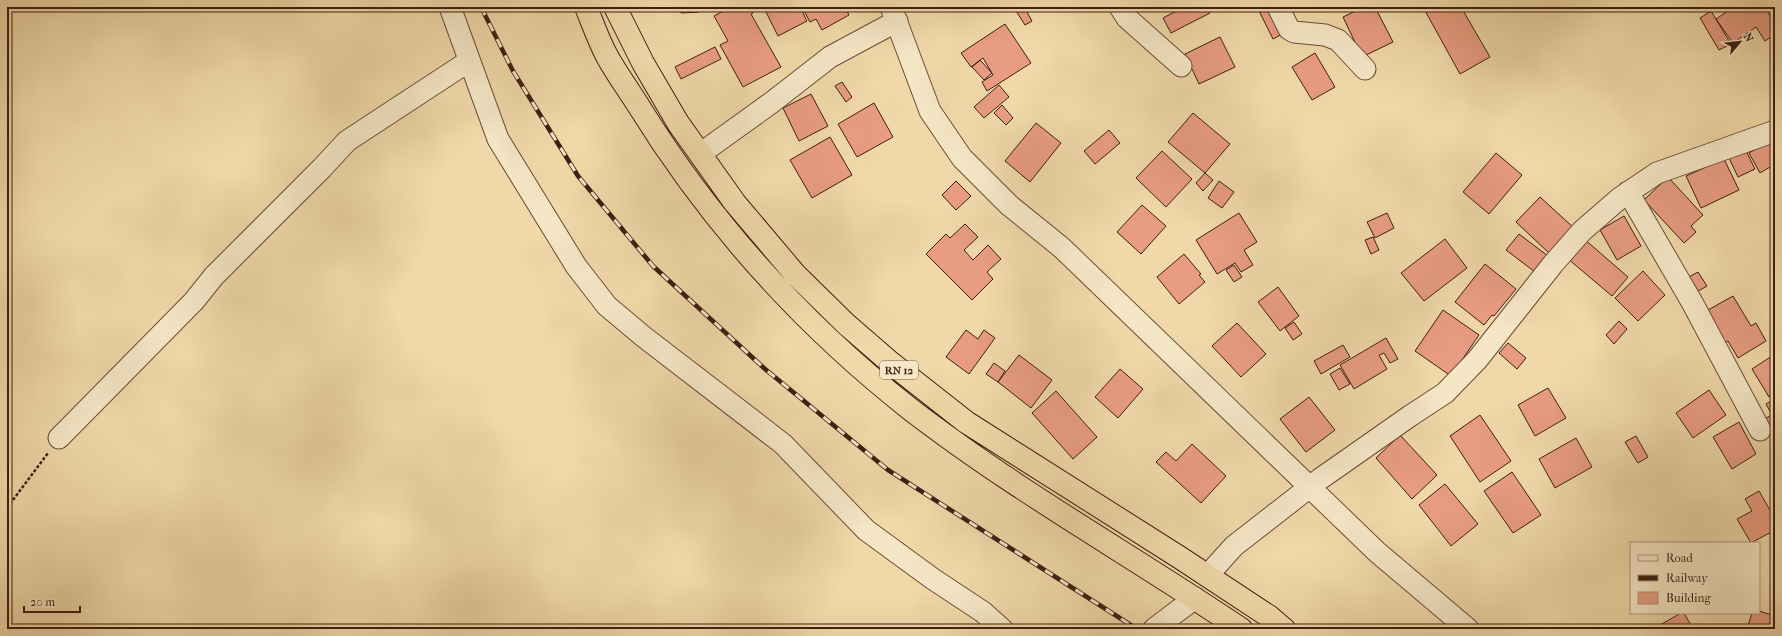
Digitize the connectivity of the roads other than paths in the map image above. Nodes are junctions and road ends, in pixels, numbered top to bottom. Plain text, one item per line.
1 (450, 7) edge
2 (586, 7) edge
3 (615, 7) edge
4 (1120, 7) edge
5 (1278, 7) edge
6 (894, 14) edge
7 (469, 61) junction
8 (1181, 66) dead end
9 (1365, 69) dead end
10 (1775, 131) edge
11 (700, 154) junction
12 (1628, 192) junction
13 (1760, 430) dead end
14 (60, 438) road end
15 (1311, 486) junction
16 (1207, 576) junction
17 (1195, 598) junction
18 (1002, 629) edge
19 (1154, 629) edge
20 (1241, 629) edge
21 (1284, 629) edge
22 (1468, 629) edge

1 - 7 street
2 - 17 highway, RN 12
3 - 11 highway, RN 12
4 - 8 street
5 - 9 street
6 - 11 street
6 - 15 street
7 - 14 street
7 - 18 street
10 - 12 street
11 - 16 highway, RN 12
12 - 13 street
12 - 15 street
15 - 16 street
15 - 22 street
16 - 21 highway, RN 12
17 - 19 street
17 - 20 highway, RN 12

